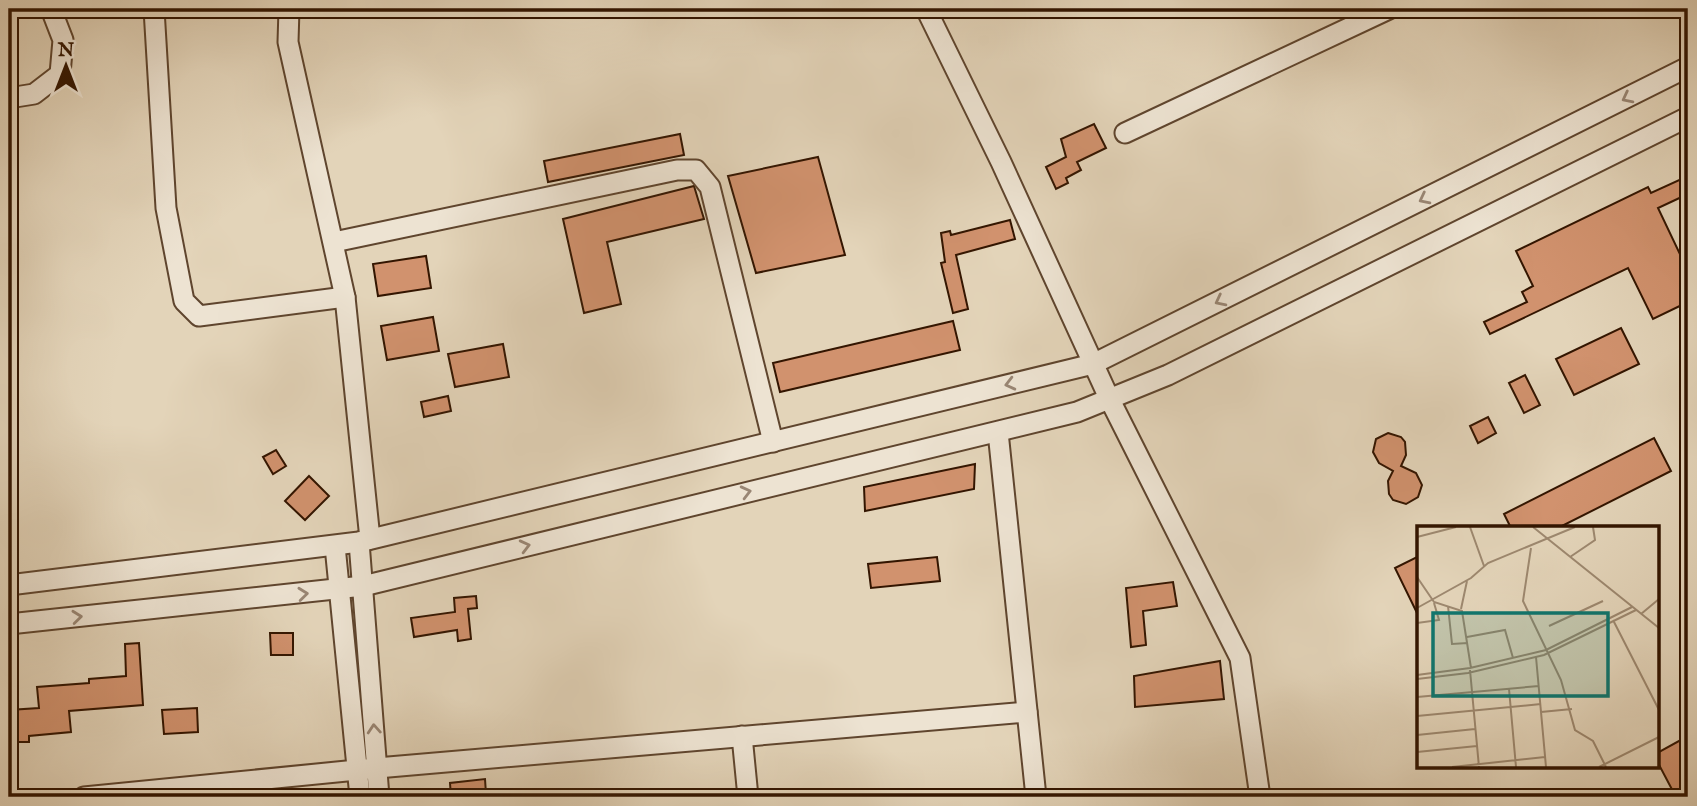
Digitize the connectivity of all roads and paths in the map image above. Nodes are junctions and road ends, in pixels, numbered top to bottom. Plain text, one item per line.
1 (51, 9) edge
2 (154, 9) edge
3 (289, 9) edge
4 (926, 9) edge
5 (1390, 9) edge
6 (1688, 67) edge
7 (9, 98) edge
8 (1688, 117) edge
9 (1125, 133) dead end
10 (334, 242) junction
11 (345, 297) junction
12 (1093, 364) junction
13 (1109, 398) junction
14 (998, 432) junction
15 (772, 442) junction
16 (365, 540) junction
17 (334, 546) junction
18 (9, 585) edge
19 (363, 586) junction
20 (341, 591) junction
21 (9, 624) edge
22 (1027, 712) junction
23 (742, 736) junction
24 (368, 769) junction
25 (84, 797) edge
26 (360, 797) edge
27 (379, 797) edge
28 (748, 797) edge
29 (1036, 797) edge
30 (1260, 797) edge

1 - 7 street
2 - 11 street
3 - 10 street
4 - 12 street
5 - 9 street
6 -> 12 street
8 - 13 street
10 - 11 street
10 - 15 street
11 - 16 street
12 - 13 street
12 -> 15 street
13 - 14 street
13 - 30 street
19 -> 14 street
14 - 22 street
15 - 16 street
16 - 17 street
16 - 19 street
17 - 18 street
17 - 20 street
19 - 20 street
24 -> 19 street
21 -> 20 street
20 - 24 street
22 - 23 street
22 - 29 street
23 - 24 street
23 - 28 street
24 - 25 street
24 - 26 street
24 - 27 street

